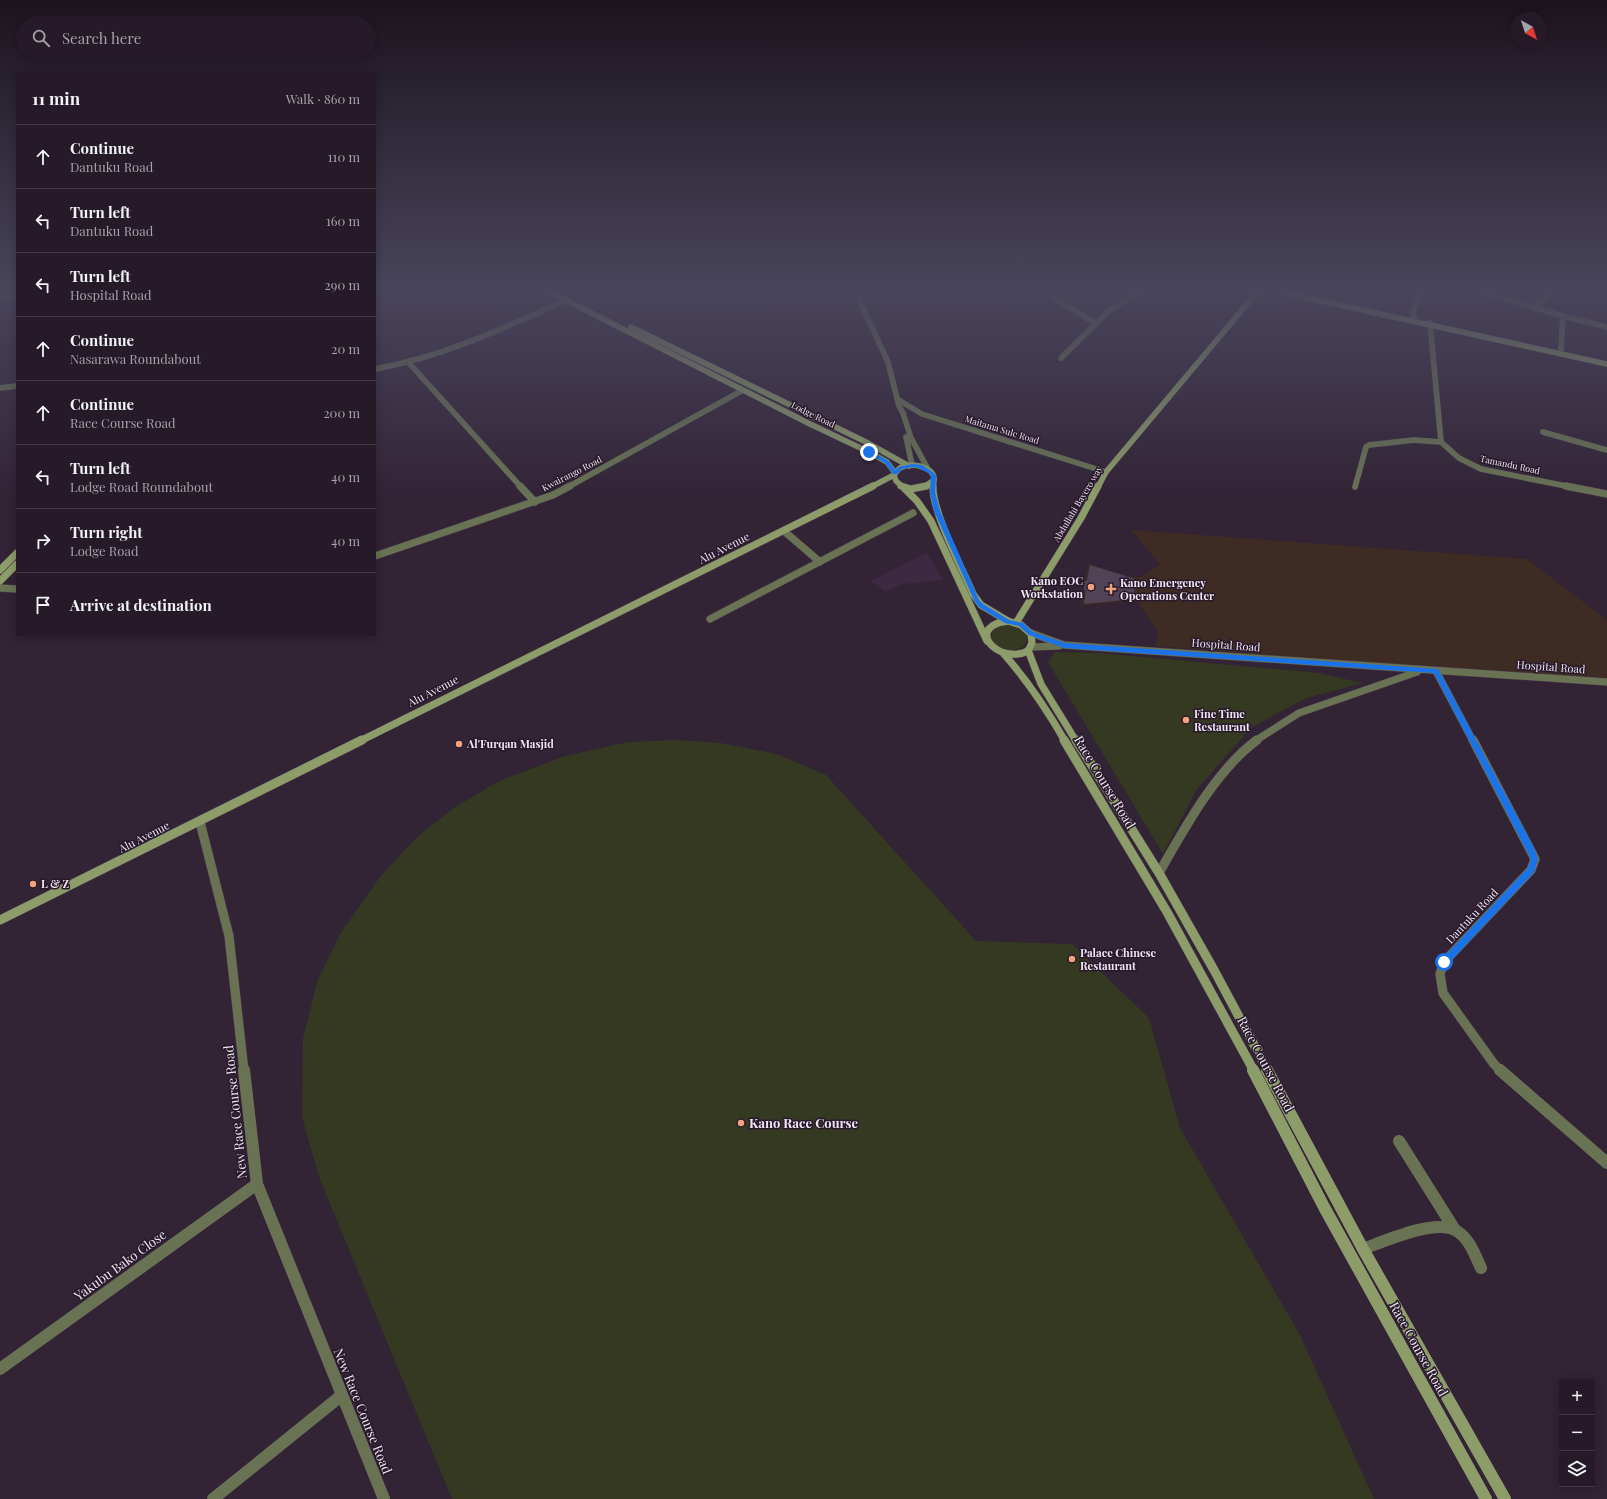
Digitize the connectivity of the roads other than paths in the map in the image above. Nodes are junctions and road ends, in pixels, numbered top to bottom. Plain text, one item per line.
1 (415, 361) edge
2 (686, 361) edge
3 (699, 361) edge
4 (888, 361) edge
5 (1199, 361) edge
6 (1434, 361) edge
7 (409, 363) junction
8 (376, 369) edge
9 (16, 386) edge
10 (0, 388) edge
11 (743, 390) junction
12 (896, 399) junction
13 (899, 406) junction
14 (1543, 432) dead end
15 (1441, 442) junction
16 (1607, 450) edge
17 (911, 466) junction
18 (928, 469) junction
19 (1106, 472) junction
20 (897, 479) junction
21 (934, 480) junction
22 (1354, 487) dead end
23 (1607, 494) edge
24 (535, 502) junction
25 (913, 513) dead end
26 (784, 531) junction
27 (16, 554) edge
28 (376, 556) edge
29 (820, 562) junction
30 (16, 565) edge
31 (0, 570) edge
32 (0, 581) edge
33 (0, 588) edge
34 (16, 589) edge
35 (710, 619) dead end
36 (1008, 621) junction
37 (1016, 623) junction
38 (1031, 633) junction
39 (987, 641) junction
40 (1064, 645) junction
41 (1030, 649) junction
42 (1003, 653) junction
43 (1422, 670) junction
44 (1436, 671) junction
45 (1607, 682) edge
46 (200, 822) junction
47 (1159, 873) junction
48 (0, 920) edge
49 (1399, 1141) dead end
50 (1607, 1163) edge
51 (257, 1184) junction
52 (1455, 1230) junction
53 (1363, 1249) junction
54 (1481, 1268) dead end
55 (0, 1369) edge
56 (342, 1395) junction
57 (213, 1499) edge
58 (384, 1499) edge
59 (1486, 1499) edge
60 (1504, 1499) edge

1 - 7 street
2 - 11 street, Lodge Road
3 - 17 street, Lodge Road
4 - 12 street
5 - 19 street, Abdullahi Bayero way
6 - 15 street
7 - 8 street
7 - 24 street
9 - 10 street
11 - 20 street, Lodge Road
11 - 24 street, Kwairango Road
12 - 13 street
12 - 19 street, Maitama Sule Road
13 - 17 street
13 - 18 street
14 - 16 street
15 - 22 street
15 - 23 street, Tamandu Road
17 - 18 street, Lodge Road
17 - 20 street
18 - 21 street
19 - 37 street, Abdullahi Bayero way
20 - 21 street
20 - 26 street, Alu Avenue
20 - 39 street
21 - 36 street
24 - 28 street, Kwairango Road
25 - 29 street
26 - 29 street
26 - 46 street, Alu Avenue
27 - 31 street
29 - 35 street
30 - 32 street
33 - 34 street
36 - 37 street
36 - 39 street
37 - 38 street
38 - 40 street, Hospital Road
38 - 41 street
39 - 42 street
40 - 41 street
40 - 43 street, Hospital Road
41 - 42 street
41 - 47 street, Race Course Road
42 - 59 street, Race Course Road
43 - 44 street, Hospital Road
43 - 47 street, Hospital Road
44 - 45 street, Hospital Road
44 - 50 street, Dantuku Road
46 - 48 street, Alu Avenue
46 - 51 street, New Race Course Road
47 - 53 street, Race Course Road
49 - 52 street
51 - 55 street, Yakubu Bako Close
51 - 56 street, New Race Course Road
52 - 53 street
52 - 54 street
53 - 60 street, Race Course Road
56 - 57 street
56 - 58 street, New Race Course Road

